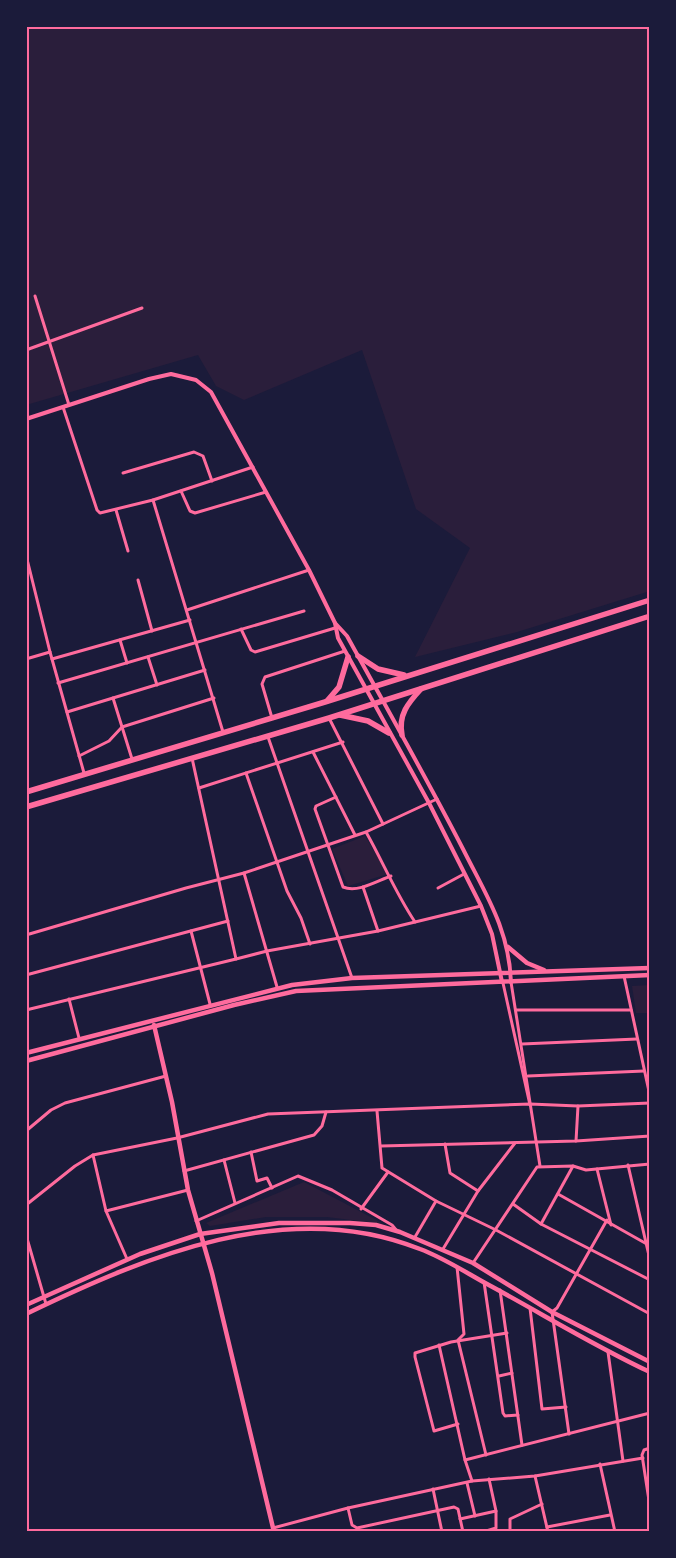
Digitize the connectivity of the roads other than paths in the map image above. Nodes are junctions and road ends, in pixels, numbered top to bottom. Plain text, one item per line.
1 (35, 296) dead end
2 (142, 308) dead end
3 (49, 342) junction
4 (26, 350) edge
5 (69, 405) junction
6 (63, 407) junction
7 (26, 418) edge
8 (254, 467) junction
9 (123, 473) dead end
10 (212, 481) junction
11 (180, 491) junction
12 (267, 492) junction
13 (153, 500) junction
14 (116, 510) junction
15 (128, 551) dead end
16 (26, 555) edge
17 (309, 570) junction
18 (138, 580) dead end
19 (650, 600) edge
20 (187, 610) junction
21 (304, 611) dead end
22 (650, 616) edge
23 (190, 620) junction
24 (335, 622) junction
25 (335, 628) junction
26 (241, 629) junction
27 (152, 631) junction
28 (120, 640) junction
29 (197, 642) junction
30 (50, 652) junction
31 (346, 654) junction
32 (148, 656) junction
33 (358, 656) junction
34 (26, 659) edge
35 (52, 659) junction
36 (127, 663) junction
37 (205, 670) junction
38 (409, 675) junction
39 (58, 683) junction
40 (157, 685) junction
41 (374, 686) junction
42 (422, 687) junction
43 (365, 689) junction
44 (114, 698) junction
45 (214, 698) junction
46 (382, 700) junction
47 (326, 702) junction
48 (372, 704) junction
49 (67, 712) junction
50 (338, 715) junction
51 (272, 718) junction
52 (329, 718) junction
53 (122, 727) junction
54 (223, 732) junction
55 (389, 733) junction
56 (402, 735) junction
57 (268, 736) junction
58 (343, 742) junction
59 (313, 752) junction
60 (79, 756) junction
61 (192, 757) junction
62 (132, 759) junction
63 (276, 763) junction
64 (84, 773) junction
65 (246, 773) junction
66 (199, 788) junction
67 (26, 792) edge
68 (336, 798) junction
69 (437, 799) junction
70 (429, 803) junction
71 (26, 807) edge
72 (383, 824) junction
73 (366, 832) junction
74 (355, 835) junction
75 (327, 844) junction
76 (306, 851) junction
77 (276, 861) junction
78 (244, 873) junction
79 (464, 874) junction
80 (391, 876) junction
81 (218, 881) junction
82 (363, 887) junction
83 (438, 888) dead end
84 (481, 906) junction
85 (228, 922) junction
86 (415, 922) junction
87 (191, 931) junction
88 (378, 931) junction
89 (26, 935) edge
90 (340, 938) junction
91 (310, 944) junction
92 (508, 947) junction
93 (267, 951) junction
94 (236, 959) junction
95 (201, 966) junction
96 (650, 968) edge
97 (548, 971) junction
98 (511, 973) junction
99 (26, 974) edge
100 (500, 974) junction
101 (650, 975) edge
102 (624, 976) junction
103 (352, 978) junction
104 (512, 982) junction
105 (502, 983) junction
106 (277, 987) junction
107 (69, 999) junction
108 (210, 1004) junction
109 (26, 1010) edge
110 (516, 1010) junction
111 (631, 1010) junction
112 (153, 1020) junction
113 (154, 1026) junction
114 (79, 1038) junction
115 (638, 1040) junction
116 (522, 1044) junction
117 (26, 1053) edge
118 (26, 1060) edge
119 (644, 1071) junction
120 (166, 1076) junction
121 (527, 1076) junction
122 (650, 1096) edge
123 (650, 1103) edge
124 (531, 1105) junction
125 (578, 1106) junction
126 (377, 1111) junction
127 (326, 1112) junction
128 (26, 1131) edge
129 (650, 1136) edge
130 (177, 1138) junction
131 (538, 1141) junction
132 (576, 1141) junction
133 (515, 1142) junction
134 (445, 1144) junction
135 (381, 1146) junction
136 (251, 1152) junction
137 (93, 1156) junction
138 (224, 1160) junction
139 (650, 1164) edge
140 (628, 1165) junction
141 (540, 1166) junction
142 (573, 1166) junction
143 (597, 1168) junction
144 (184, 1171) junction
145 (388, 1172) junction
146 (272, 1188) junction
147 (188, 1190) junction
148 (478, 1191) junction
149 (558, 1194) junction
150 (436, 1201) junction
151 (235, 1203) junction
152 (513, 1204) junction
153 (26, 1205) edge
154 (361, 1209) junction
155 (106, 1211) junction
156 (465, 1216) junction
157 (196, 1220) junction
158 (607, 1220) junction
159 (350, 1223) junction
160 (541, 1224) junction
161 (612, 1226) junction
162 (496, 1230) junction
163 (398, 1231) junction
164 (349, 1232) junction
165 (200, 1234) junction
166 (26, 1235) edge
167 (415, 1237) junction
168 (204, 1242) junction
169 (650, 1242) edge
170 (645, 1243) junction
171 (443, 1250) junction
172 (592, 1250) junction
173 (127, 1259) junction
174 (650, 1260) edge
175 (473, 1262) junction
176 (457, 1266) junction
177 (577, 1274) junction
178 (650, 1280) edge
179 (484, 1282) junction
180 (500, 1290) junction
181 (42, 1298) junction
182 (46, 1304) junction
183 (26, 1305) edge
184 (530, 1308) junction
185 (552, 1312) junction
186 (26, 1314) edge
187 (650, 1314) edge
188 (554, 1322) junction
189 (507, 1332) junction
190 (493, 1334) junction
191 (458, 1340) junction
192 (438, 1345) junction
193 (608, 1352) junction
194 (650, 1362) edge
195 (512, 1372) junction
196 (650, 1372) edge
197 (498, 1376) junction
198 (566, 1407) junction
199 (650, 1413) edge
200 (518, 1415) junction
201 (618, 1422) junction
202 (458, 1424) junction
203 (569, 1434) junction
204 (522, 1445) junction
205 (650, 1448) edge
206 (486, 1455) junction
207 (643, 1458) junction
208 (465, 1460) junction
209 (623, 1461) junction
210 (600, 1464) junction
211 (650, 1471) edge
212 (645, 1472) junction
213 (535, 1476) junction
214 (490, 1479) junction
215 (472, 1481) junction
216 (467, 1483) junction
217 (432, 1489) junction
218 (542, 1504) junction
219 (650, 1504) edge
220 (348, 1508) junction
221 (437, 1511) junction
222 (496, 1511) junction
223 (610, 1515) junction
224 (475, 1516) junction
225 (460, 1519) junction
226 (547, 1527) junction
227 (273, 1530) edge
228 (491, 1531) edge
229 (442, 1532) edge
230 (463, 1532) edge
231 (483, 1532) edge
232 (510, 1532) edge
233 (548, 1532) edge
234 (615, 1532) edge

1 - 3 street
2 - 3 street
3 - 4 street
3 - 5 street
5 - 6 street
5 - 8 street
6 - 7 street
6 - 14 street
8 - 10 street
8 - 12 street
9 - 10 street
10 - 11 street
11 - 12 street
11 - 13 street
12 - 17 street
13 - 14 street
13 - 20 street
14 - 15 street
16 - 30 street
17 - 20 street
17 - 24 street
18 - 27 street
19 - 38 highway
20 - 23 street
21 - 26 street
22 - 42 highway
23 - 27 street
23 - 29 street
24 - 25 street
24 - 33 street
25 - 26 street
25 - 31 street
26 - 29 street
27 - 28 street
28 - 35 street
28 - 36 street
29 - 32 street
29 - 37 street
30 - 34 street
30 - 35 street
31 - 43 street
31 - 47 highway
31 - 51 street
32 - 36 street
32 - 40 street
33 - 38 highway
33 - 41 street
35 - 39 street
36 - 39 street
37 - 40 street
37 - 45 street
38 - 41 highway
39 - 49 street
40 - 44 street
41 - 43 highway
41 - 46 street
42 - 46 highway
42 - 56 highway
43 - 47 highway
43 - 48 street
44 - 49 street
44 - 53 street
45 - 53 street
45 - 54 street
46 - 48 highway
46 - 56 street
47 - 51 highway
48 - 50 highway
48 - 55 street
49 - 60 street
50 - 52 highway
50 - 55 highway
51 - 54 highway
52 - 57 highway
52 - 58 street
53 - 60 street
53 - 62 street
54 - 62 highway
55 - 70 street
56 - 69 street
57 - 61 highway
57 - 63 street
58 - 59 street
58 - 72 street
59 - 63 street
59 - 68 street
60 - 64 street
61 - 66 street
61 - 71 highway
62 - 64 highway
63 - 65 street
63 - 76 street
64 - 67 highway
65 - 66 street
65 - 77 street
66 - 81 street
68 - 74 street
68 - 75 street
69 - 70 street
69 - 92 street
70 - 72 street
70 - 79 street
72 - 73 street
73 - 74 street
73 - 80 street
74 - 75 street
75 - 76 street
75 - 82 street
76 - 77 street
76 - 90 street
77 - 78 street
77 - 91 street
78 - 81 street
78 - 93 street
79 - 83 street
79 - 84 street
80 - 82 street
80 - 86 street
81 - 85 street
81 - 89 street
82 - 88 street
84 - 86 street
84 - 100 street
85 - 87 street
85 - 94 street
86 - 88 street
87 - 95 street
87 - 99 street
88 - 90 street
90 - 91 street
90 - 103 street
91 - 93 street
92 - 97 main road
92 - 98 street
93 - 94 street
93 - 106 street
94 - 95 street
95 - 107 street
95 - 108 street
96 - 97 main road
97 - 98 main road
98 - 100 main road
98 - 104 street
100 - 103 main road
100 - 105 street
101 - 102 main road
102 - 104 main road
102 - 111 street
103 - 106 main road
104 - 105 main road
104 - 110 street
105 - 113 main road
105 - 124 street
106 - 108 main road
107 - 109 street
107 - 114 street
108 - 112 main road
110 - 111 street
110 - 116 street
111 - 115 street
112 - 113 main road
112 - 114 main road
113 - 118 main road
113 - 120 main road
114 - 117 main road
115 - 116 street
115 - 119 street
116 - 121 street
119 - 121 street
119 - 122 street
120 - 128 street
120 - 130 main road
121 - 124 street
123 - 125 street
124 - 125 street
124 - 126 street
124 - 131 street
125 - 132 street
126 - 127 street
126 - 135 street
127 - 130 street
127 - 136 street
129 - 132 street
130 - 137 street
130 - 144 main road
131 - 132 street
131 - 133 street
131 - 141 street
133 - 134 street
133 - 148 street
134 - 135 street
134 - 148 street
135 - 145 street
136 - 138 street
136 - 146 street
137 - 153 street
137 - 155 street
138 - 144 street
138 - 151 street
139 - 140 street
140 - 143 street
140 - 170 street
141 - 142 street
141 - 152 street
142 - 143 street
142 - 149 street
143 - 161 street
144 - 147 main road
145 - 150 street
145 - 154 street
146 - 151 street
146 - 154 street
147 - 155 street
147 - 157 main road
148 - 156 street
149 - 158 street
149 - 160 street
150 - 156 street
150 - 167 street
151 - 157 street
152 - 160 street
152 - 162 street
154 - 163 street
155 - 173 street
156 - 162 street
156 - 171 street
157 - 165 main road
158 - 161 street
158 - 172 street
159 - 163 main road
159 - 164 main road
159 - 165 main road
160 - 172 street
161 - 170 street
162 - 175 street
162 - 177 street
163 - 167 main road
164 - 168 main road
164 - 176 main road
165 - 168 main road
165 - 173 main road
166 - 181 street
167 - 171 main road
168 - 182 main road
168 - 227 main road
169 - 170 street
170 - 174 street
171 - 175 main road
172 - 177 street
172 - 178 street
173 - 181 main road
175 - 185 main road
176 - 179 main road
176 - 191 street
177 - 185 street
177 - 187 street
179 - 180 main road
179 - 190 street
180 - 184 main road
180 - 189 street
181 - 182 street
181 - 183 main road
182 - 186 main road
184 - 188 main road
184 - 198 street
185 - 188 street
185 - 194 main road
188 - 193 main road
188 - 198 street
189 - 190 street
189 - 195 street
190 - 191 street
190 - 197 street
191 - 192 street
191 - 206 street
192 - 202 street
192 - 202 street
193 - 196 main road
193 - 201 street
195 - 197 street
195 - 200 street
197 - 200 street
198 - 203 street
199 - 201 street
200 - 204 street
201 - 203 street
201 - 209 street
202 - 208 street
203 - 204 street
204 - 206 street
205 - 207 street
206 - 208 street
207 - 209 street
207 - 212 street
208 - 215 street
209 - 210 street
210 - 213 street
210 - 223 street
211 - 212 street
212 - 219 street
213 - 214 street
213 - 218 street
214 - 215 street
214 - 222 street
215 - 216 street
216 - 217 street
216 - 224 street
217 - 220 street
217 - 221 street
218 - 226 street
218 - 232 street
220 - 221 street
220 - 227 street
221 - 225 street
221 - 229 street
222 - 224 street
222 - 228 street
223 - 226 street
223 - 234 street
224 - 225 street
225 - 230 street
226 - 233 street
228 - 231 street

